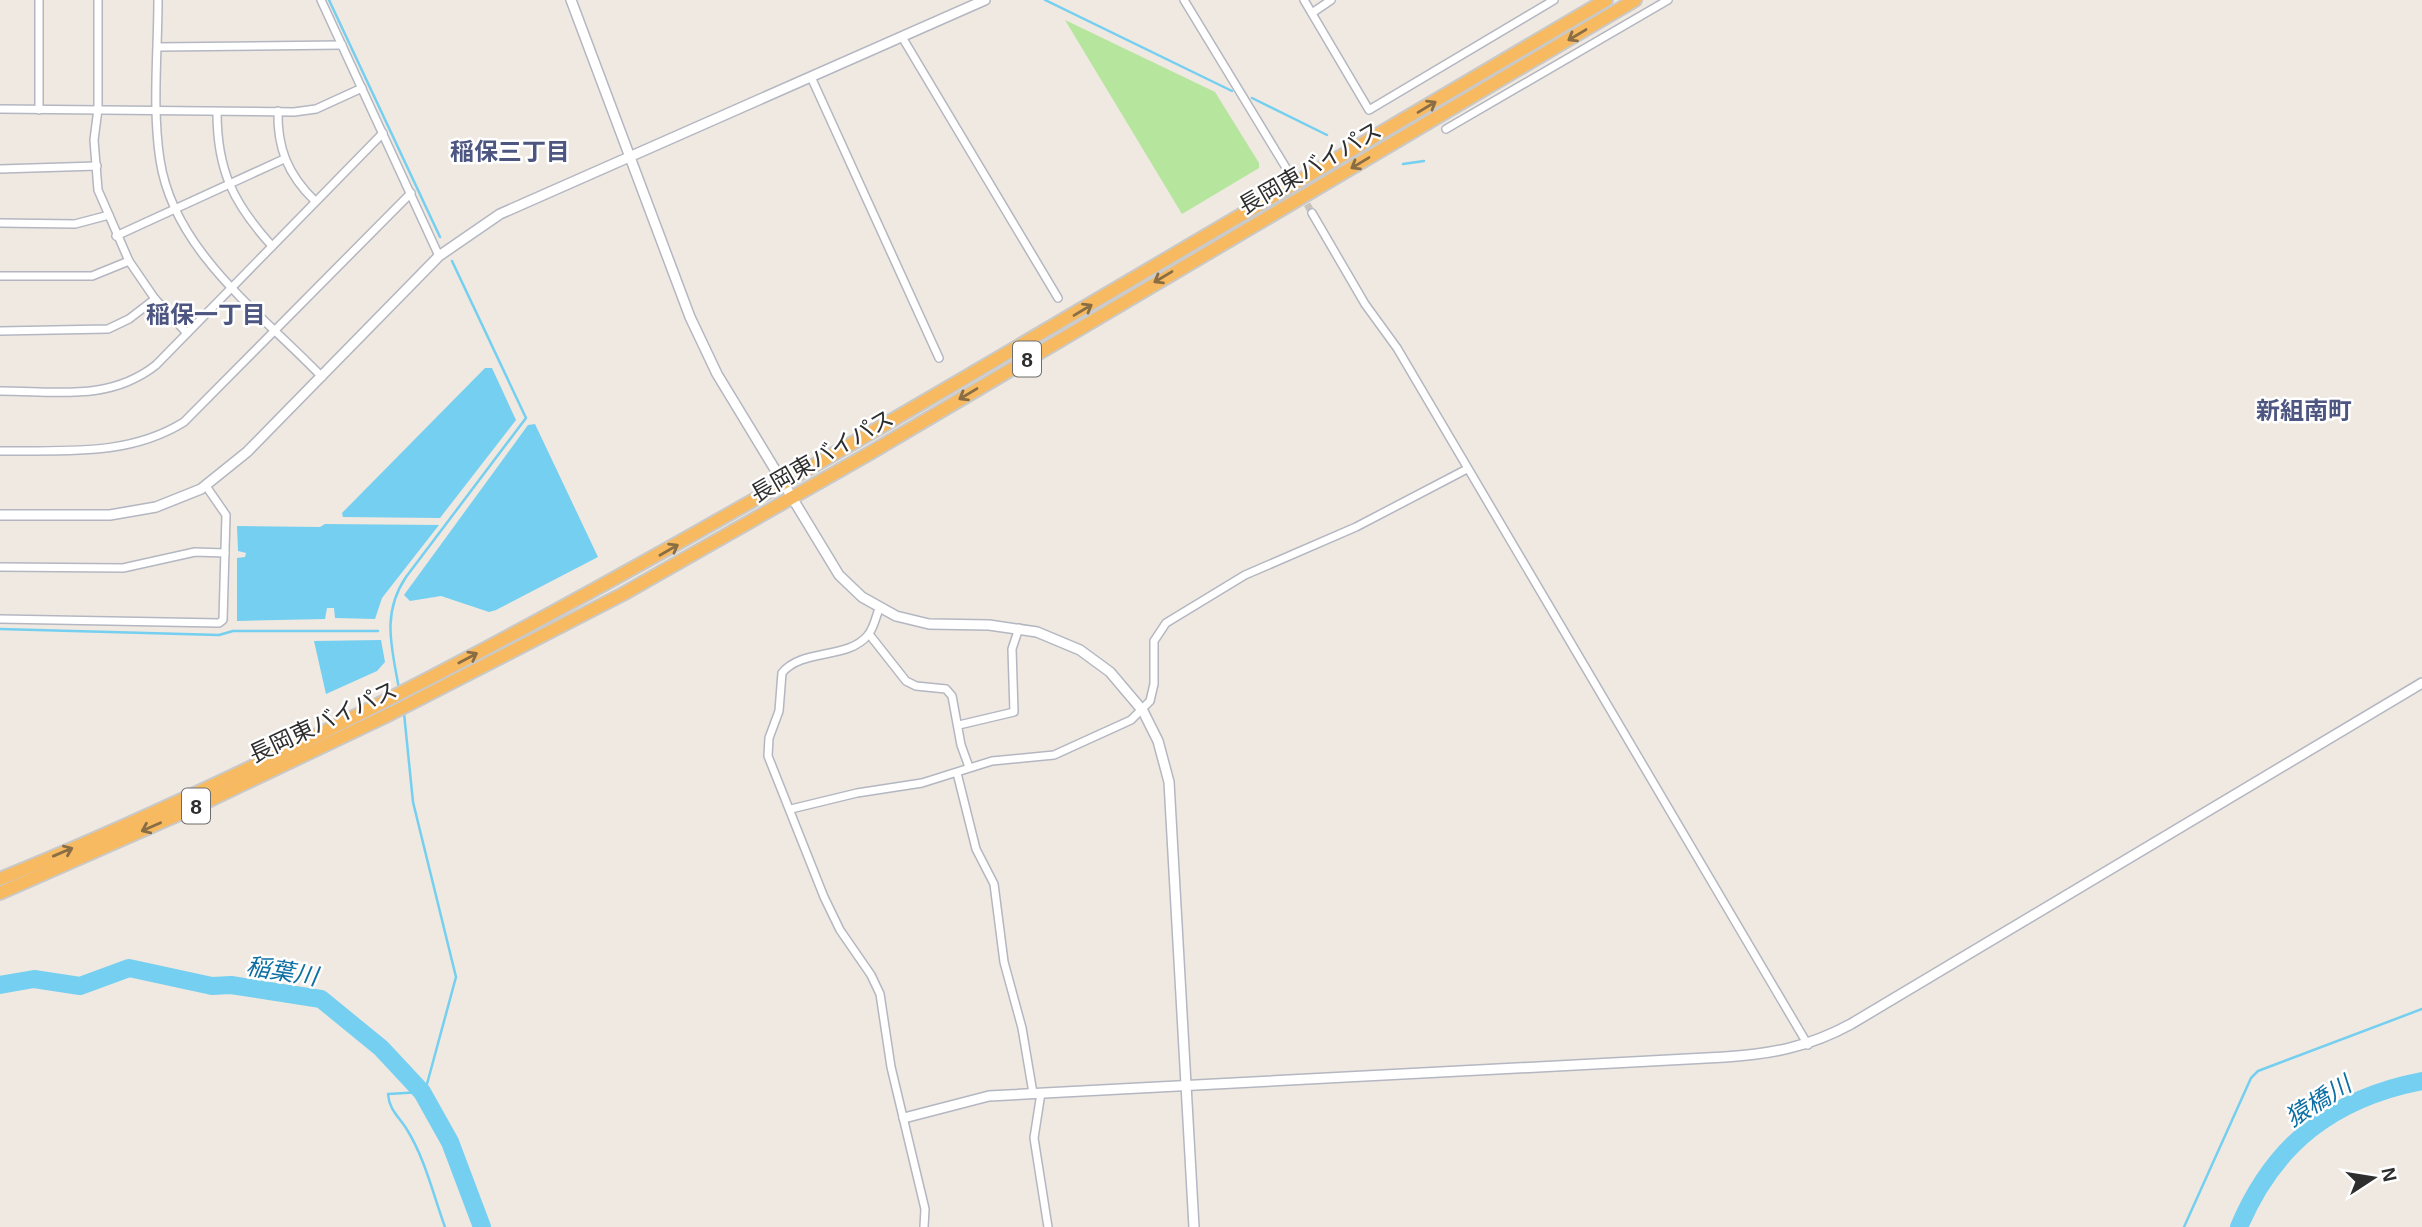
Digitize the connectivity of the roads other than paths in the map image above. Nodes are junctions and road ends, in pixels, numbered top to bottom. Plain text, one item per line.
1 (39, 0) edge
2 (98, 0) edge
3 (158, 0) edge
4 (321, 0) edge
5 (570, 0) edge
6 (985, 0) edge
7 (1184, 0) edge
8 (1304, 0) edge
9 (1331, 0) edge
10 (1554, 0) edge
11 (1606, 0) edge
12 (1636, 0) edge
13 (1668, 0) edge
14 (967, 3) edge
15 (1312, 13) junction
16 (902, 37) junction
17 (342, 46) junction
18 (158, 47) junction
19 (811, 77) junction
20 (362, 88) junction
21 (0, 109) edge
22 (98, 109) junction
23 (39, 110) junction
24 (157, 111) junction
25 (217, 111) junction
26 (278, 111) junction
27 (1446, 130) dead end
28 (383, 133) junction
29 (630, 156) junction
30 (284, 159) junction
31 (97, 166) junction
32 (0, 169) edge
33 (1291, 176) dead end
34 (229, 185) junction
35 (411, 194) junction
36 (315, 201) junction
37 (174, 209) junction
38 (1312, 213) tunnel mouth
39 (109, 215) junction
40 (0, 223) edge
41 (116, 236) junction
42 (272, 246) junction
43 (439, 256) junction
44 (129, 261) junction
45 (0, 276) edge
46 (233, 287) junction
47 (1058, 298) dead end
48 (155, 299) junction
49 (276, 329) junction
50 (0, 331) edge
51 (187, 333) junction
52 (939, 358) dead end
53 (322, 377) junction
54 (0, 391) edge
55 (0, 451) edge
56 (1466, 469) junction
57 (783, 484) junction
58 (206, 486) junction
59 (792, 498) junction
60 (0, 514) edge
61 (225, 553) junction
62 (0, 567) edge
63 (880, 609) junction
64 (0, 619) edge
65 (1019, 628) junction
66 (869, 634) junction
67 (2422, 683) edge
68 (409, 697) junction
69 (389, 707) junction
70 (1143, 711) junction
71 (959, 725) junction
72 (969, 767) junction
73 (957, 773) junction
74 (790, 809) junction
75 (0, 879) edge
76 (0, 893) edge
77 (1808, 1045) junction
78 (1187, 1085) junction
79 (1037, 1093) junction
80 (904, 1118) junction
81 (924, 1227) edge
82 (1048, 1227) edge
83 (1194, 1227) edge

1 - 23 street
2 - 22 street
3 - 18 street
4 - 17 street
5 - 29 street
6 - 14 street
7 - 33 street
8 - 15 street
9 - 15 street
10 - 15 street
57 -> 11 highway, 長岡東バイパス / 8
12 -> 59 highway, 長岡東バイパス / 8
13 - 27 street
14 - 16 street
16 - 19 street
16 - 47 street
17 - 18 street
17 - 20 street
18 - 24 street
19 - 29 street
19 - 52 street
20 - 26 street
20 - 28 street
21 - 23 street
22 - 23 street
22 - 24 street
22 - 31 street
24 - 25 street
24 - 37 street
25 - 26 street
25 - 34 street
26 - 30 street
28 - 35 street
28 - 36 street
29 - 43 street
29 - 57 street
30 - 34 street
30 - 36 street
31 - 32 street
31 - 39 street
34 - 37 street
34 - 42 street
35 - 43 street
35 - 49 street
36 - 42 street
37 - 41 street
37 - 46 street
38 - 56 street
39 - 40 street
39 - 41 street
41 - 44 street
42 - 46 street
43 - 53 street
44 - 45 street
44 - 48 street
46 - 49 street
46 - 51 street
48 - 50 street
48 - 51 street
49 - 53 street
49 - 55 street
51 - 54 street
53 - 58 street
56 - 70 street
56 - 77 street
57 - 59 street
68 -> 57 highway, 長岡東バイパス / 8
58 - 60 street
58 - 61 street
59 - 63 street
59 - 68 highway, 長岡東バイパス / 8
61 - 62 street
61 - 64 street
63 - 65 street
63 - 66 street
65 - 70 street
65 - 71 street
66 - 71 street
66 - 74 street
67 - 77 street
68 - 69 highway, 長岡東バイパス / 8
75 -> 69 highway, 長岡東バイパス / 8
69 -> 76 highway, 長岡東バイパス / 8
70 - 72 street
70 - 78 street
71 - 72 street
72 - 73 street
73 - 74 street
73 - 79 street
74 - 80 street
77 - 78 street
78 - 79 street
78 - 83 street
79 - 80 street
79 - 82 street
80 - 81 street

